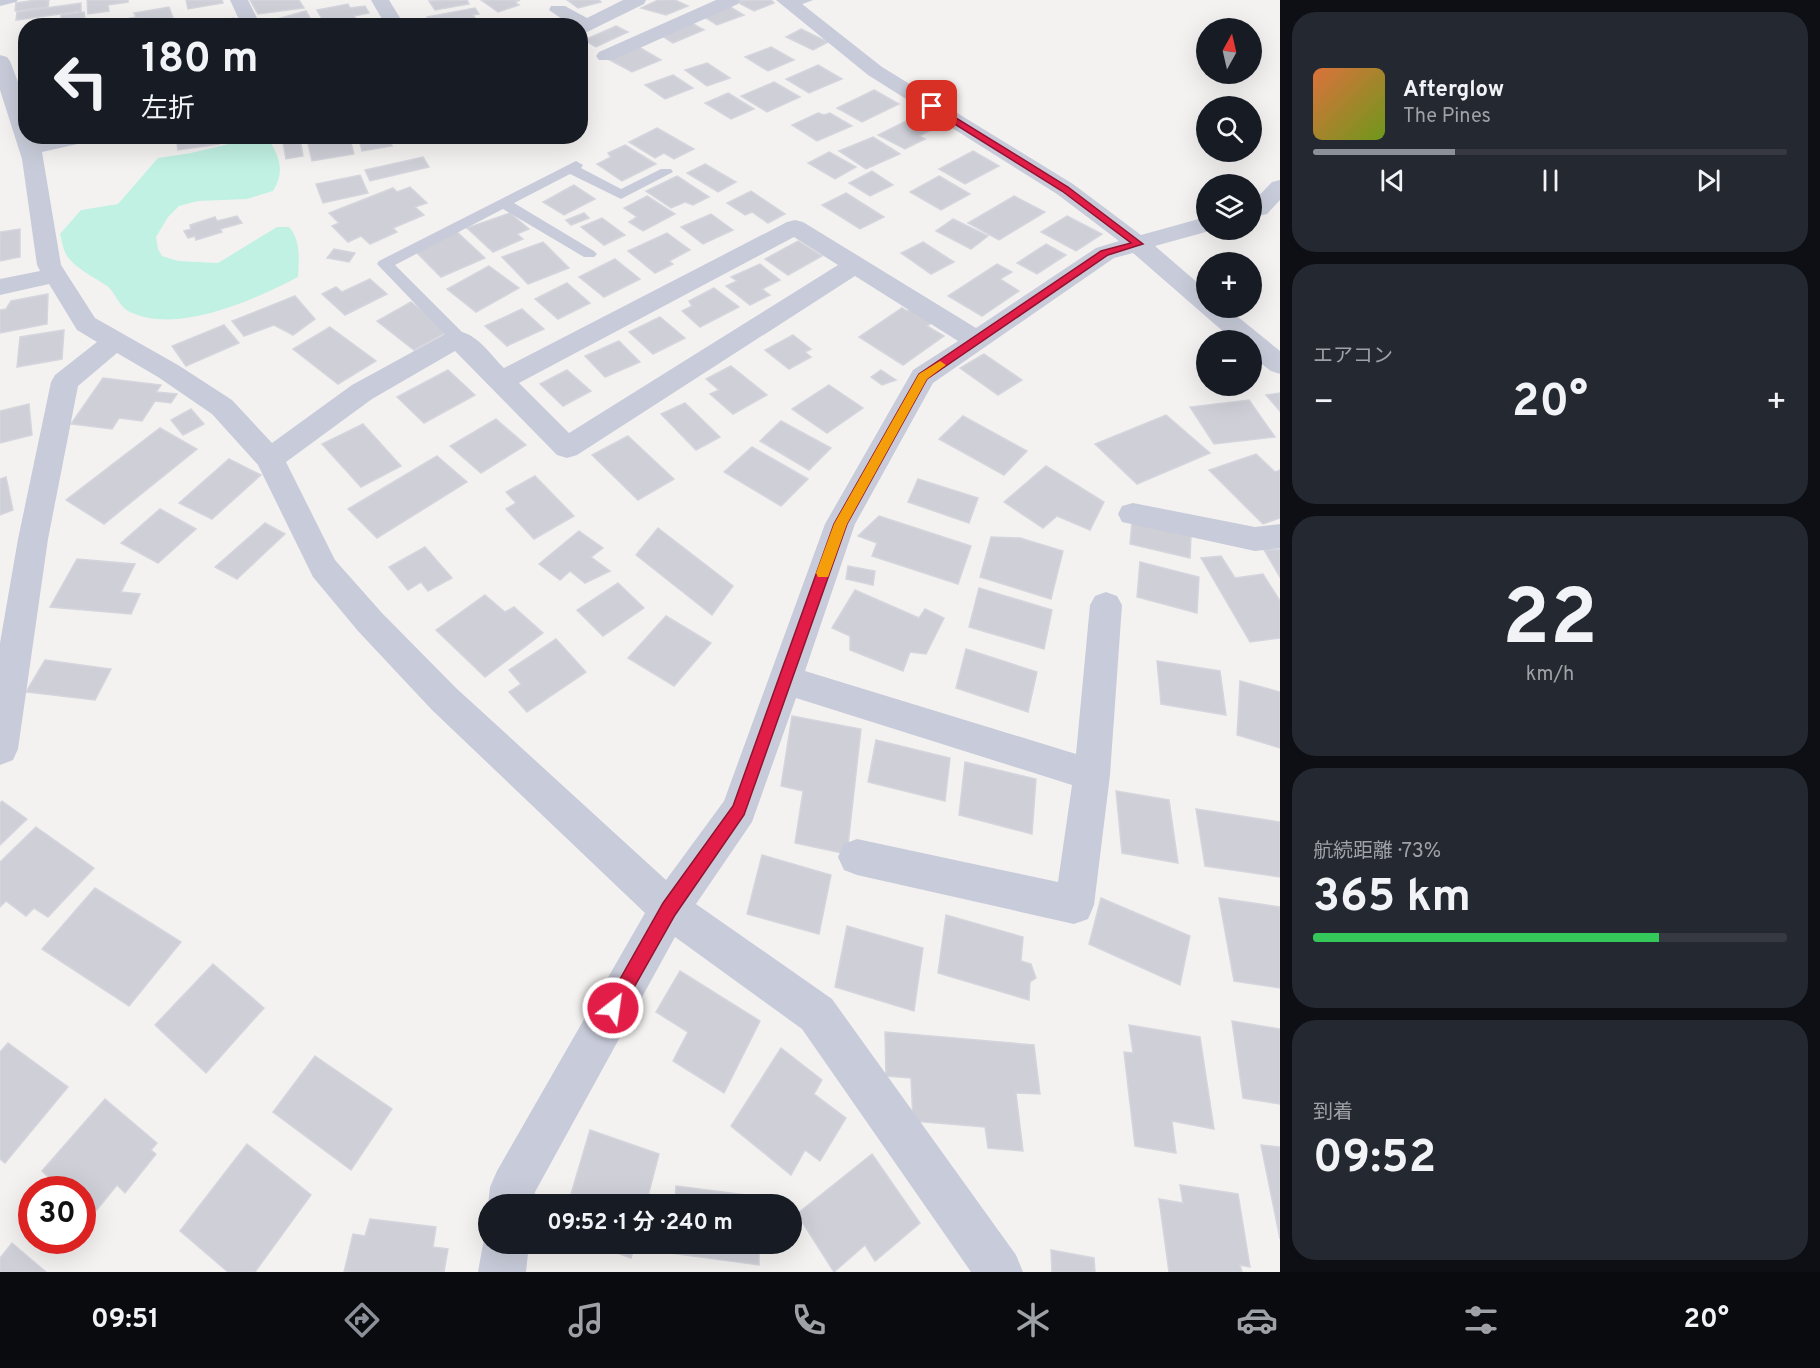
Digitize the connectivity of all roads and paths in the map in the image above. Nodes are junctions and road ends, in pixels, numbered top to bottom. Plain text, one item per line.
1 (12, 0) edge
2 (239, 0) edge
3 (380, 0) edge
4 (636, 0) edge
5 (731, 0) edge
6 (794, 1) edge
7 (0, 2) edge
8 (558, 10) dead end
9 (248, 18) edge
10 (391, 18) edge
11 (572, 18) edge
12 (588, 25) edge
13 (606, 56) dead end
14 (0, 61) edge
15 (8, 105) edge
16 (18, 123) edge
17 (28, 144) edge
18 (666, 172) dead end
19 (1280, 187) edge
20 (504, 203) junction
21 (1262, 206) edge
22 (1196, 227) edge
23 (1138, 244) junction
24 (589, 254) dead end
25 (855, 265) junction
26 (55, 275) junction
27 (0, 287) edge
28 (1196, 294) edge
29 (1224, 318) edge
30 (1237, 330) edge
31 (458, 338) junction
32 (116, 340) junction
33 (976, 340) junction
34 (1262, 351) edge
35 (1280, 365) edge
36 (501, 381) junction
37 (270, 459) junction
38 (1133, 514) dead end
39 (1280, 536) edge
40 (12, 605) edge
41 (1106, 606) dead end
42 (785, 680) junction
43 (0, 749) edge
44 (1092, 775) junction
45 (857, 857) dead end
46 (669, 909) junction
47 (512, 1194) edge
48 (505, 1254) edge
49 (502, 1272) edge
50 (999, 1272) edge

1 - 7 lane
2 - 9 street
3 - 10 street
4 - 12 street
5 - 13 street
6 - 23 street
8 - 11 street
14 - 15 street
15 - 16 street
17 - 26 street
18 - 20 lane
19 - 21 street
20 - 24 lane
20 - 31 lane
22 - 23 street
23 - 28 street
23 - 33 street
25 - 33 street
25 - 36 street
25 - 36 street
26 - 27 street
26 - 32 street
29 - 30 street
31 - 36 street
31 - 37 street
32 - 37 street
32 - 40 street
33 - 42 street
34 - 35 street
37 - 46 street
38 - 39 street
40 - 43 street
41 - 44 street
42 - 44 street
42 - 46 street
44 - 45 street
46 - 47 street
46 - 50 street
48 - 49 street

